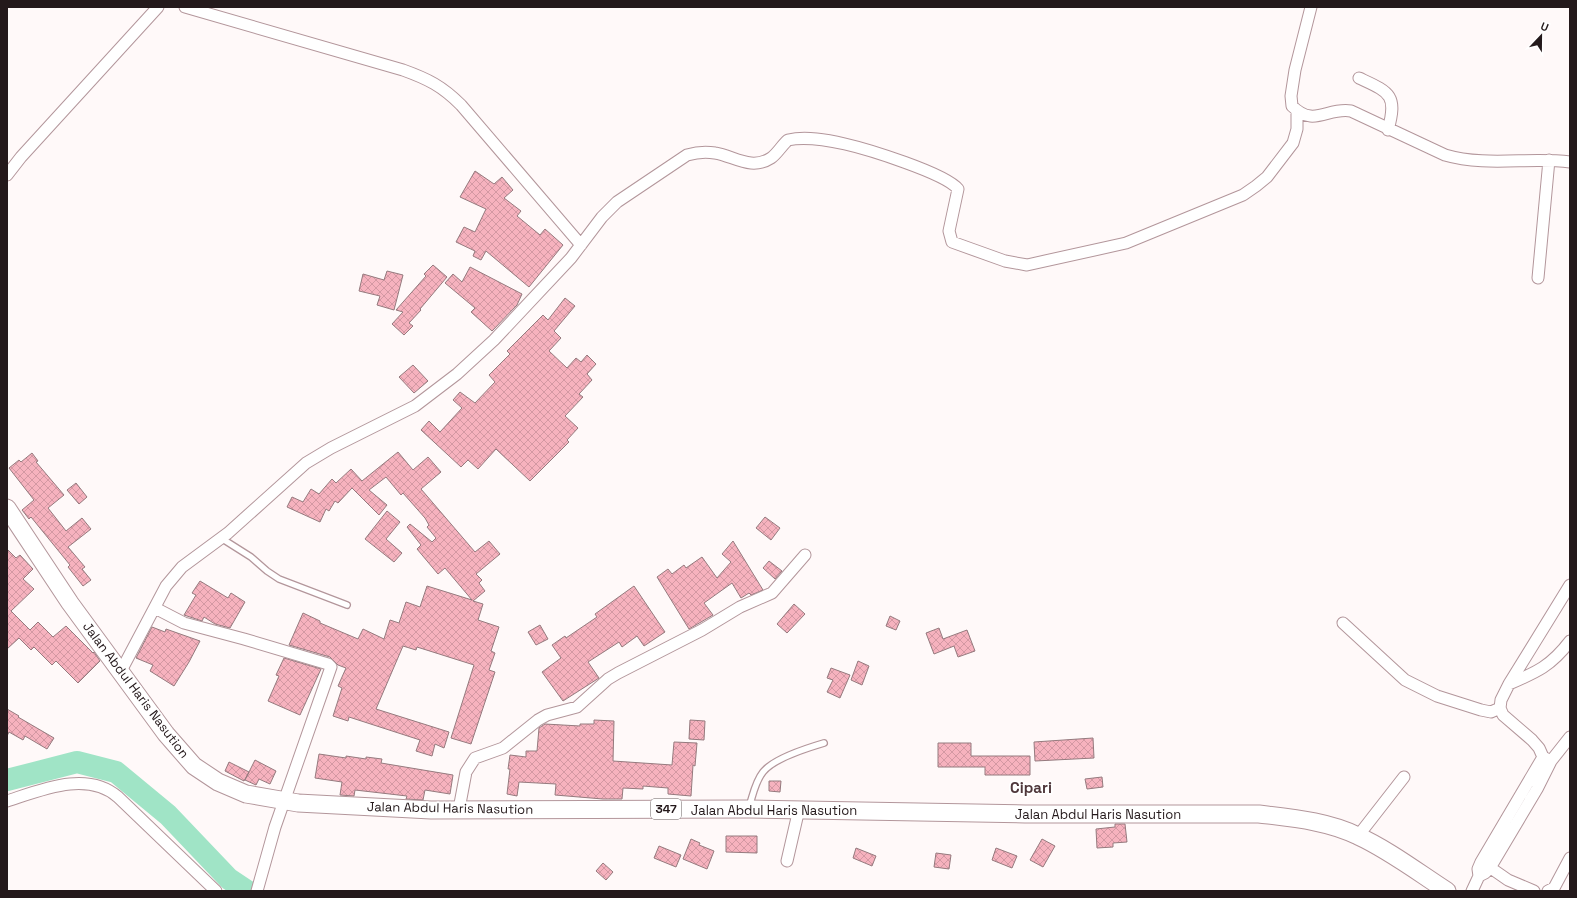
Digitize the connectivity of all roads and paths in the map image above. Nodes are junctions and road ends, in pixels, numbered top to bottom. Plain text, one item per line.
1 (158, 7) edge
2 (185, 7) edge
3 (1311, 7) edge
4 (1359, 78) dead end
5 (1297, 111) junction
6 (1388, 130) junction
7 (1549, 160) junction
8 (1570, 162) edge
9 (7, 175) edge
10 (581, 245) junction
11 (1538, 278) dead end
12 (7, 508) edge
13 (221, 538) junction
14 (805, 555) dead end
15 (1570, 585) edge
16 (347, 605) dead end
17 (155, 608) junction
18 (1343, 623) dead end
19 (1570, 641) edge
20 (121, 672) junction
21 (1508, 684) junction
22 (1500, 708) junction
23 (1570, 737) edge
24 (824, 744) dead end
25 (1547, 759) junction
26 (1404, 777) dead end
27 (284, 800) junction
28 (7, 801) edge
29 (459, 809) junction
30 (748, 809) junction
31 (799, 810) junction
32 (1358, 836) junction
33 (1570, 858) edge
34 (787, 861) dead end
35 (1485, 865) junction
36 (260, 890) edge
37 (216, 891) edge
38 (1447, 891) edge
39 (1472, 891) edge
40 (1534, 891) edge
41 (1548, 891) edge

1 - 9 street
2 - 10 street
3 - 5 street
4 - 6 street
5 - 6 street
5 - 10 street
6 - 7 street
7 - 8 street
7 - 11 street
10 - 13 street
12 - 20 main road, Jalan Abdul Haris Nasution / 347
13 - 16 lane
13 - 17 street
14 - 29 street
15 - 21 street
17 - 20 street
17 - 27 street
18 - 22 street
19 - 21 street
20 - 27 main road, Jalan Abdul Haris Nasution / 347
21 - 22 street
22 - 25 street
23 - 25 street
24 - 30 lane
25 - 35 street
26 - 32 street
27 - 29 main road, Jalan Abdul Haris Nasution / 347
27 - 36 street
28 - 37 street
29 - 30 main road, Jalan Abdul Haris Nasution / 347
30 - 31 main road, Jalan Abdul Haris Nasution / 347
31 - 32 main road, Jalan Abdul Haris Nasution / 347
31 - 34 street
32 - 38 main road, Jalan Abdul Haris Nasution / 347
33 - 41 street
35 - 39 street
35 - 40 street

